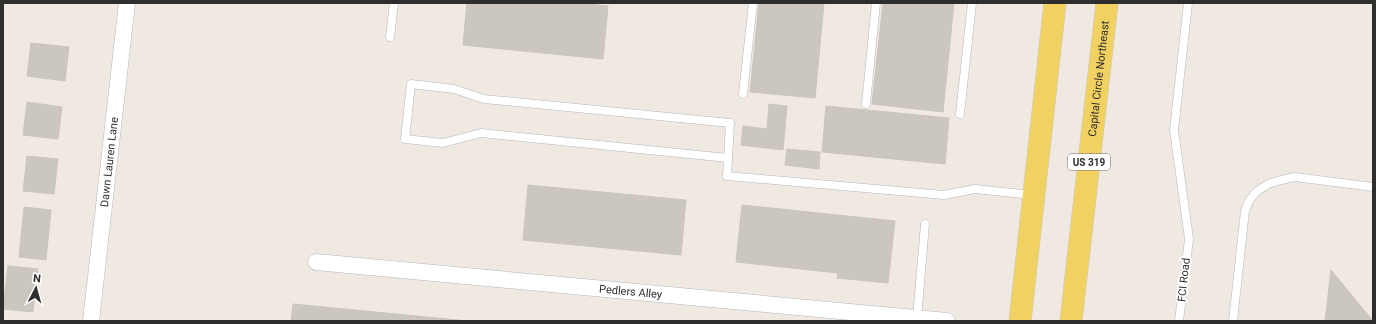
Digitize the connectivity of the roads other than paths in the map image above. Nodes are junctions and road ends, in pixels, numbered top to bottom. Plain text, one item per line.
1 (126, 3) edge
2 (394, 3) edge
3 (753, 3) edge
4 (876, 3) edge
5 (972, 3) edge
6 (1055, 3) edge
7 (1107, 3) edge
8 (1188, 3) edge
9 (390, 36) dead end
10 (743, 94) dead end
11 (866, 104) dead end
12 (960, 114) dead end
13 (728, 158) junction
14 (1373, 187) edge
15 (1033, 195) junction
16 (925, 224) dead end
17 (316, 262) dead end
18 (932, 320) edge
19 (91, 321) edge
20 (1020, 321) edge
21 (1070, 321) edge
22 (1179, 321) edge
23 (1233, 321) edge

1 - 19 street, Dawn Lauren Lane
2 - 9 lane
3 - 10 lane
4 - 11 lane
5 - 12 lane
6 - 15 main road
7 - 21 main road, Capital Circle Northeast / US 319
8 - 22 lane, FCI Road
13 - 13 lane
13 - 15 lane
14 - 23 lane
15 - 20 main road
16 - 18 lane
17 - 18 street, Pedlers Alley

